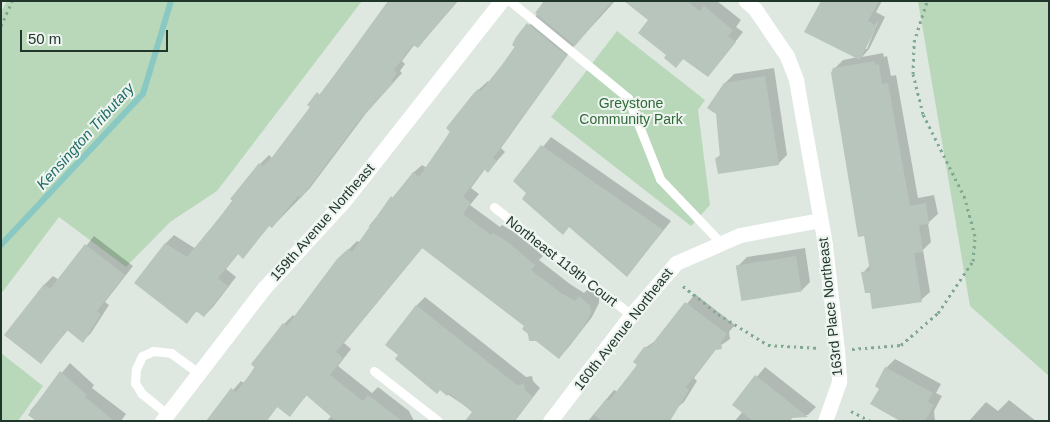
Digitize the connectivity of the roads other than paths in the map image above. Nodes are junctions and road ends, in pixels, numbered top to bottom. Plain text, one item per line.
1 (501, 1) edge
2 (510, 1) edge
3 (754, 4) edge
4 (494, 207) dead end
5 (820, 220) junction
6 (721, 243) junction
7 (630, 315) junction
8 (374, 371) dead end
9 (199, 373) junction
10 (164, 417) edge
11 (438, 421) edge
12 (550, 421) edge
13 (825, 421) edge

1 - 9 street, 159th Avenue Northeast
2 - 6 lane
3 - 5 street, 163rd Place Northeast
4 - 7 lane, Northeast 119th Court
5 - 6 street, 160th Avenue Northeast
5 - 13 street, 163rd Place Northeast
6 - 7 street, 160th Avenue Northeast
7 - 12 street, 160th Avenue Northeast
8 - 11 lane
9 - 10 street, 159th Avenue Northeast
9 - 10 lane

